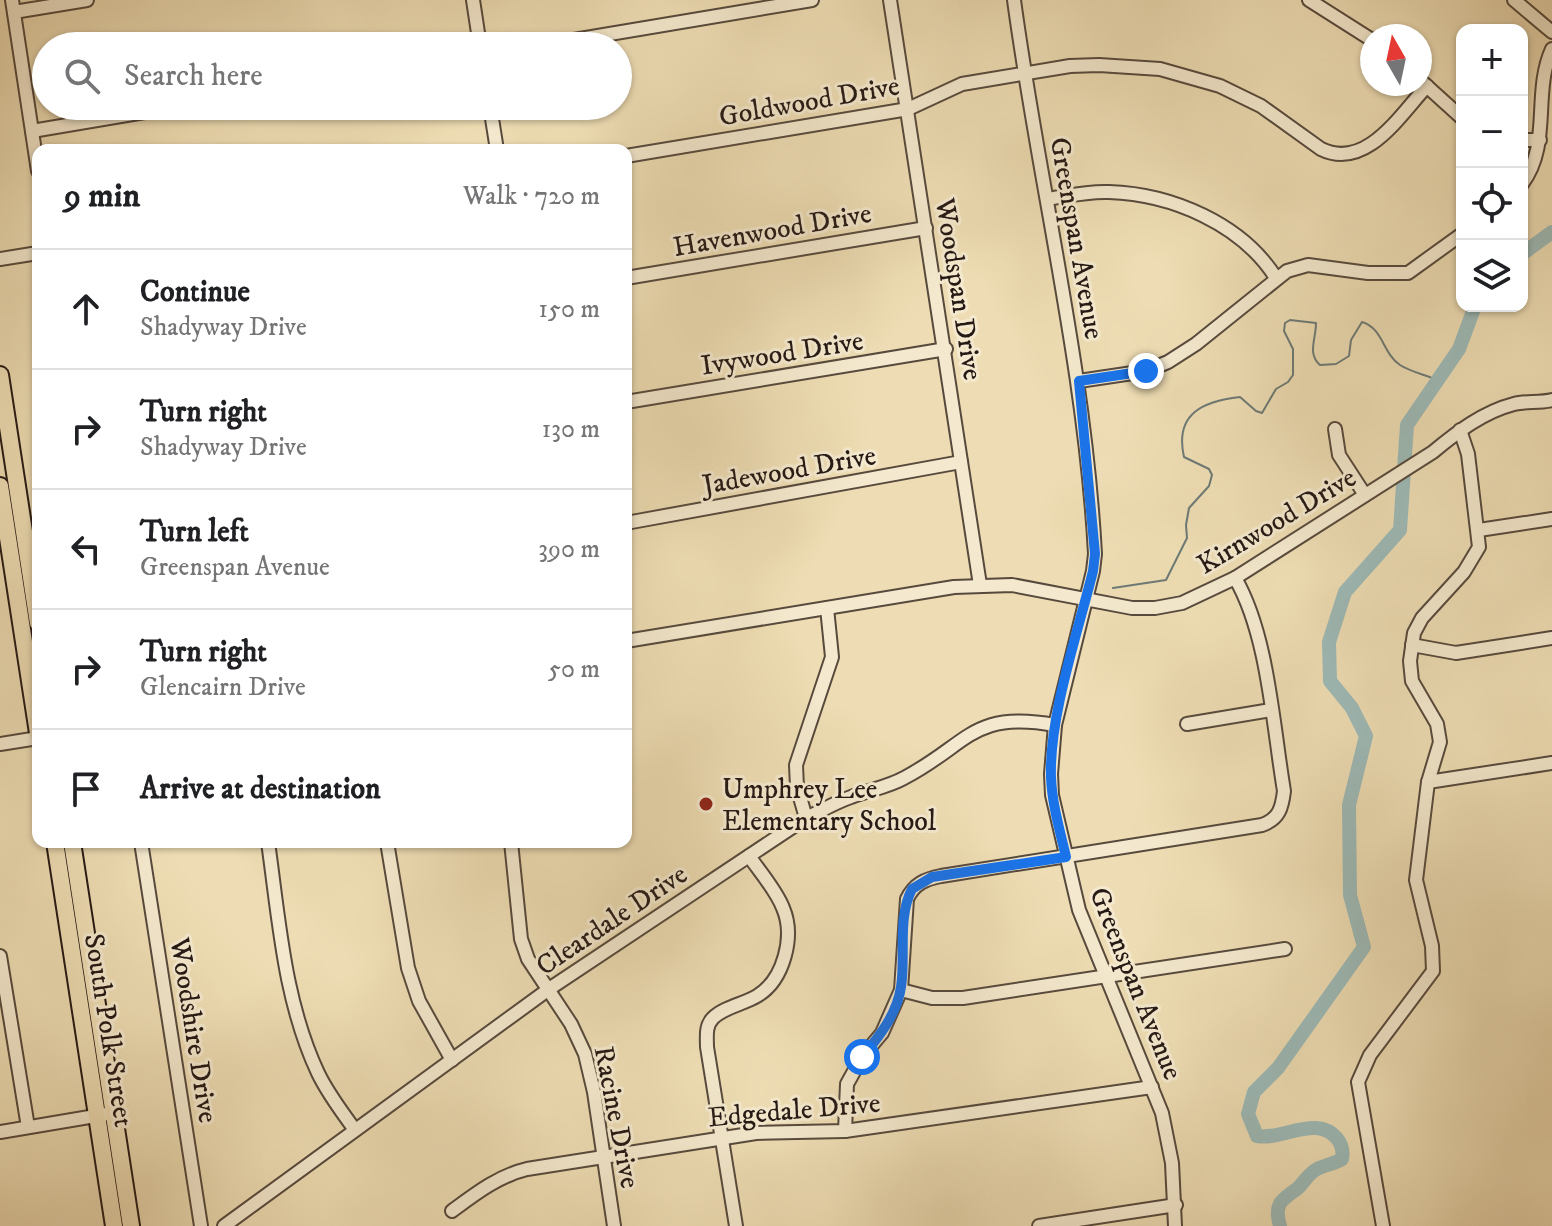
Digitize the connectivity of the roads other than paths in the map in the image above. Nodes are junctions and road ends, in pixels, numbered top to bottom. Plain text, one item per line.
1 (87, 0) edge
2 (473, 0) edge
3 (812, 0) edge
4 (890, 0) edge
5 (1014, 0) edge
6 (1309, 0) edge
7 (1514, 0) edge
8 (13, 6) edge
9 (478, 32) edge
10 (621, 32) edge
11 (1360, 32) edge
12 (1552, 32) edge
13 (1552, 49) edge
14 (1024, 73) junction
15 (1432, 90) edge
16 (1413, 96) edge
17 (908, 109) junction
18 (1456, 112) edge
19 (97, 120) edge
20 (492, 120) edge
21 (32, 131) junction
22 (1528, 140) edge
23 (1540, 140) junction
24 (34, 144) edge
25 (496, 144) edge
26 (632, 155) edge
27 (1528, 174) edge
28 (1047, 199) junction
29 (926, 228) junction
30 (1456, 238) edge
31 (32, 254) edge
32 (0, 259) edge
33 (632, 277) edge
34 (1276, 278) junction
35 (946, 349) junction
36 (0, 375) edge
37 (1079, 381) junction
38 (1552, 400) edge
39 (632, 401) edge
40 (1335, 429) dead end
41 (1460, 430) junction
42 (961, 462) junction
43 (0, 486) edge
44 (1365, 495) junction
45 (1552, 519) edge
46 (14, 520) junction
47 (632, 522) edge
48 (1479, 530) junction
49 (1235, 578) junction
50 (980, 585) junction
51 (32, 597) edge
52 (1086, 600) junction
53 (827, 608) junction
54 (1552, 638) edge
55 (632, 640) edge
56 (1412, 645) junction
57 (32, 682) edge
58 (1271, 710) junction
59 (1187, 724) dead end
60 (1055, 725) junction
61 (32, 737) edge
62 (0, 744) edge
63 (1552, 763) edge
64 (1428, 782) junction
65 (806, 818) junction
66 (56, 848) edge
67 (73, 848) edge
68 (142, 848) edge
69 (269, 848) edge
70 (388, 848) edge
71 (512, 848) edge
72 (749, 856) junction
73 (1066, 857) junction
74 (1285, 949) dead end
75 (0, 956) edge
76 (1106, 976) junction
77 (549, 989) junction
78 (901, 990) junction
79 (4, 1012) edge
80 (452, 1060) junction
81 (1152, 1087) junction
82 (105, 1115) junction
83 (28, 1127) junction
84 (355, 1130) junction
85 (845, 1131) junction
86 (0, 1132) edge
87 (722, 1138) junction
88 (603, 1158) junction
89 (1176, 1205) junction
90 (452, 1211) dead end
91 (114, 1226) edge
92 (131, 1226) edge
93 (201, 1226) edge
94 (224, 1226) edge
95 (614, 1226) edge
96 (736, 1226) edge
97 (1039, 1226) edge
98 (1175, 1226) edge
99 (1383, 1226) edge

1 - 8 street
2 - 9 street
3 - 10 street
4 - 17 street, Woodspan Drive
5 - 14 street, Greenspan Avenue
6 - 11 street
7 - 12 street
8 - 21 street
13 - 23 street
14 - 16 street, Goldwood Drive
14 - 17 street, Goldwood Drive
14 - 28 street, Greenspan Avenue
15 - 18 street
17 - 26 street, Goldwood Drive
17 - 29 street, Woodspan Drive
19 - 21 street
20 - 25 street
21 - 24 street
22 - 23 street
23 - 27 street
28 - 34 street
28 - 37 street, Greenspan Avenue
29 - 33 street, Havenwood Drive
29 - 35 street, Woodspan Drive
30 - 34 street
31 - 32 street
34 - 37 street
35 - 39 street, Ivywood Drive
35 - 42 street, Woodspan Drive
36 - 46 main road
37 - 52 street, Greenspan Avenue
38 - 41 street, Kirnwood Drive
40 - 44 street
41 - 44 street, Kirnwood Drive
41 - 48 street
42 - 47 street, Jadewood Drive
42 - 50 street, Woodspan Drive
43 - 46 main road
44 - 49 street, Kirnwood Drive
45 - 48 street
46 - 51 main road
46 - 57 main road
48 - 56 street
49 - 52 street, Kirnwood Drive
49 - 58 street
50 - 52 street, Kirnwood Drive
50 - 53 street, Kirnwood Drive
52 - 60 street, Greenspan Avenue
53 - 55 street, Kirnwood Drive
53 - 65 street
54 - 56 street
56 - 64 street
58 - 59 street
58 - 73 street
60 - 65 street, Cleardale Drive
60 - 73 street, Greenspan Avenue
61 - 62 street
63 - 64 street
64 - 99 street
65 - 72 street, Cleardale Drive
66 - 82 main road, South Polk Street
67 - 82 main road, South Polk Street
68 - 93 street, Woodshire Drive
69 - 84 street
70 - 80 street
71 - 77 street, Racine Drive
72 - 77 street, Cleardale Drive
72 - 87 street
73 - 76 street, Greenspan Avenue
73 - 78 street
74 - 76 street
75 - 79 street
76 - 78 street
76 - 81 street, Greenspan Avenue
77 - 80 street, Cleardale Drive
77 - 88 street, Racine Drive
78 - 85 street
79 - 83 street
80 - 84 street, Cleardale Drive
81 - 85 street, Edgedale Drive
81 - 89 street, Greenspan Avenue
82 - 83 street
82 - 91 main road, South Polk Street
82 - 92 main road, South Polk Street
83 - 86 street
84 - 94 street, Cleardale Drive
85 - 87 street, Edgedale Drive
87 - 88 street, Edgedale Drive
87 - 96 street
88 - 90 street, Edgedale Drive
88 - 95 street, Racine Drive
89 - 97 street
89 - 98 street, Greenspan Avenue

